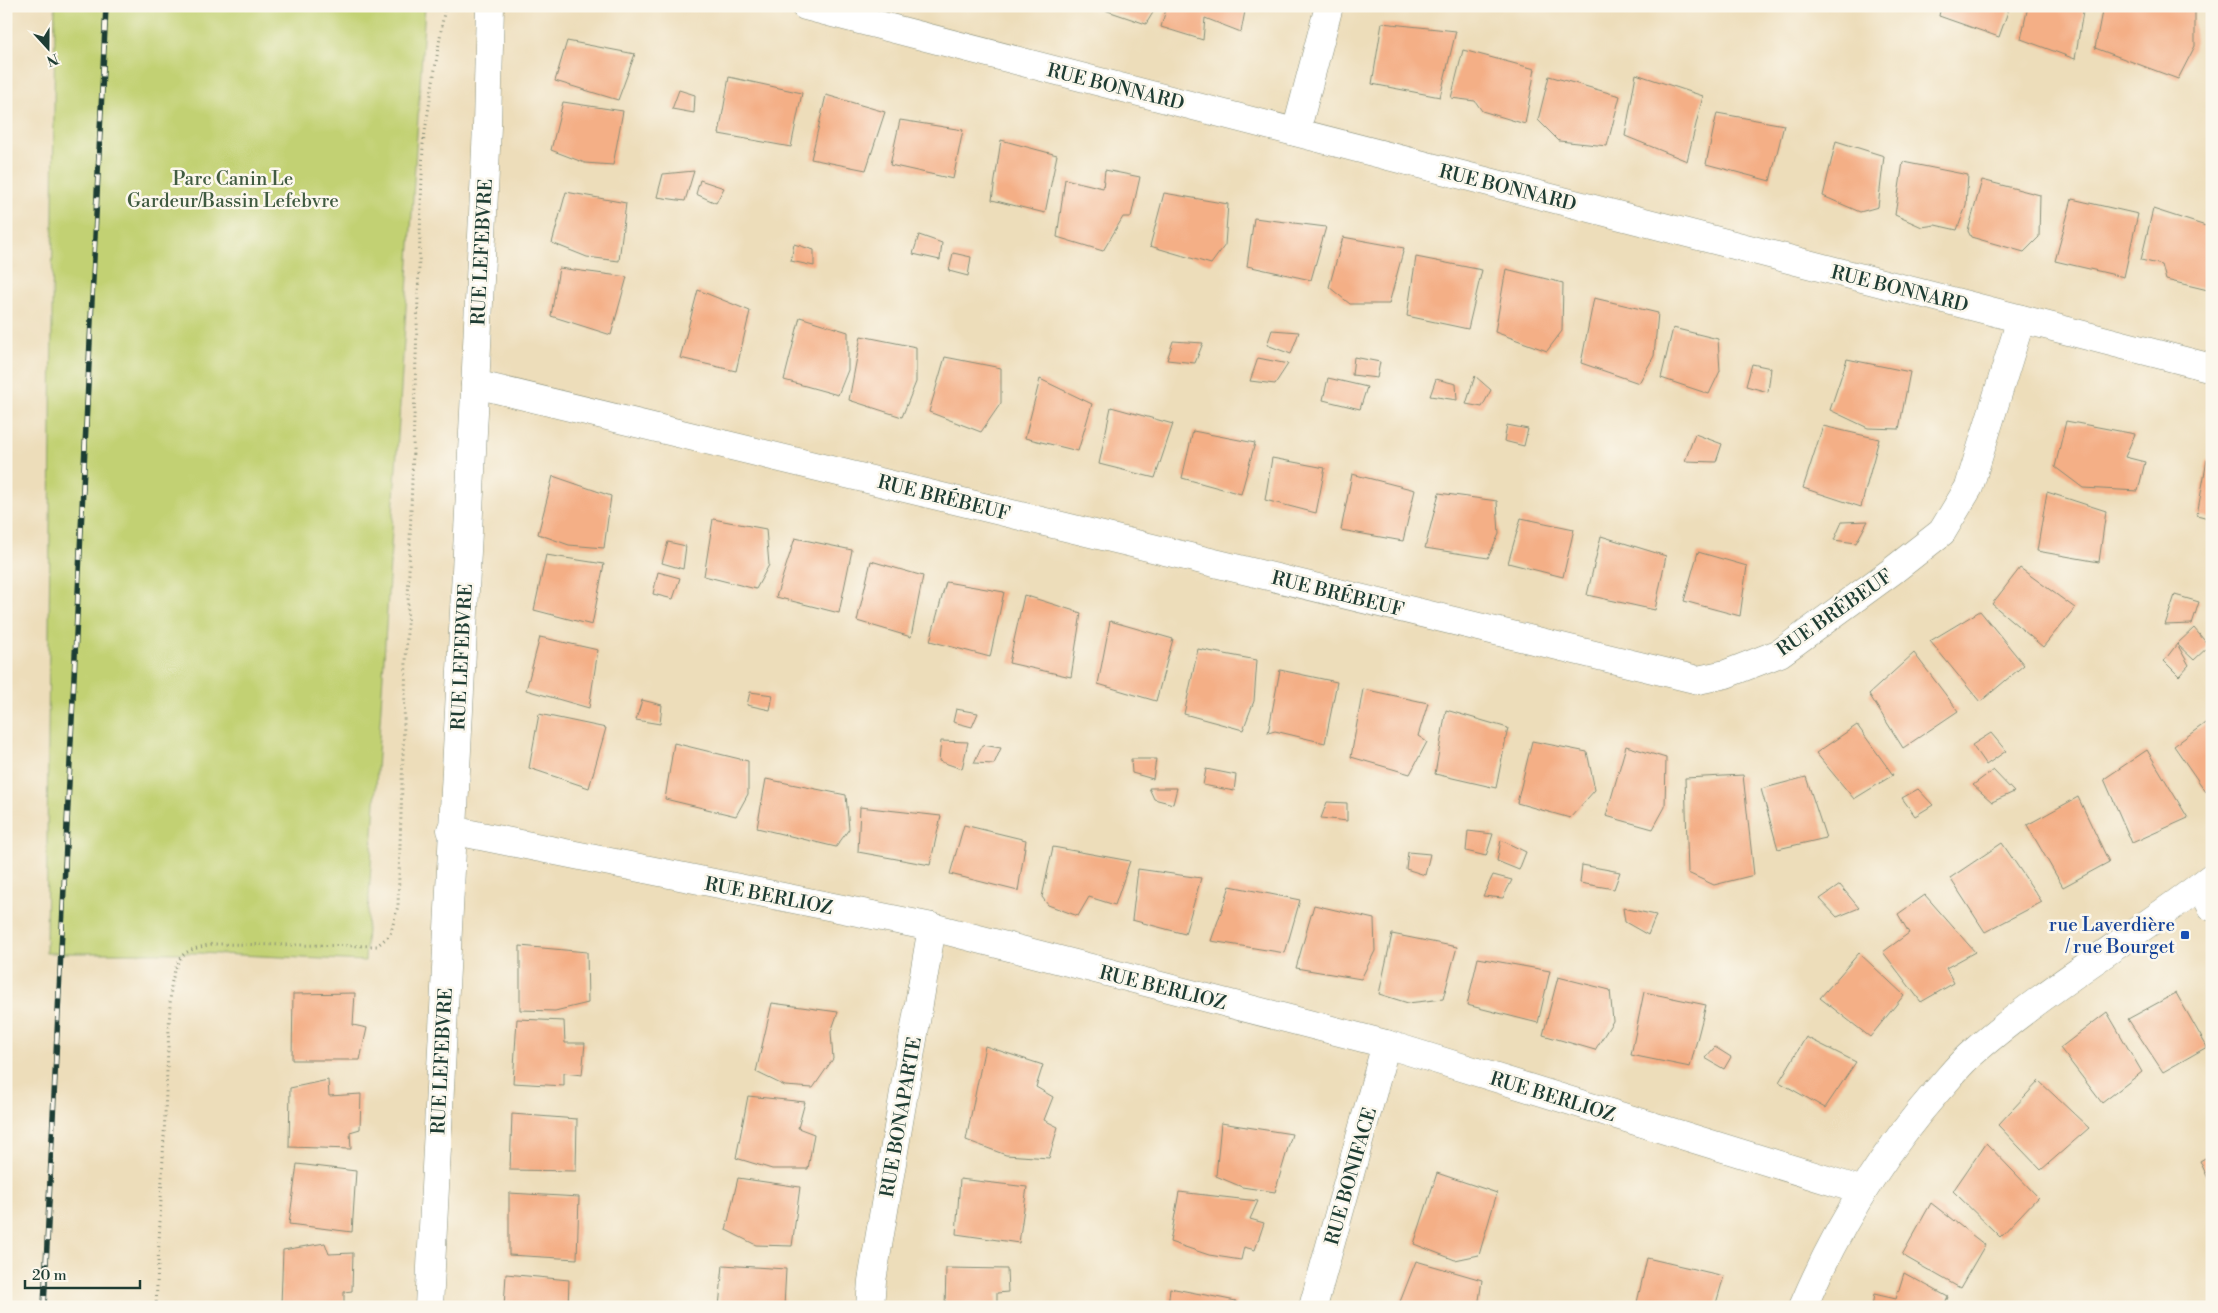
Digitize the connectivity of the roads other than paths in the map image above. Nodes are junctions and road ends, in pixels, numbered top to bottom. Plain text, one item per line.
1 (490, 6) edge
2 (805, 6) edge
3 (1329, 6) edge
4 (1296, 132) junction
5 (2021, 319) junction
6 (2212, 368) edge
7 (476, 384) junction
8 (451, 830) junction
9 (2208, 890) edge
10 (932, 927) junction
11 (1386, 1044) junction
12 (1863, 1192) junction
13 (429, 1307) edge
14 (870, 1307) edge
15 (1313, 1307) edge
16 (1803, 1307) edge

1 - 7 street, RUE LEFEBVRE
2 - 4 street, RUE BONNARD
3 - 4 street
4 - 5 street, RUE BONNARD
5 - 6 street, RUE BONNARD
5 - 7 street, RUE BRÉBEUF
7 - 8 street, RUE LEFEBVRE
8 - 10 street, RUE BERLIOZ
8 - 13 street, RUE LEFEBVRE
9 - 12 street
10 - 11 street, RUE BERLIOZ
10 - 14 street, RUE BONAPARTE
11 - 12 street, RUE BERLIOZ
11 - 15 street, RUE BONIFACE
12 - 16 street

